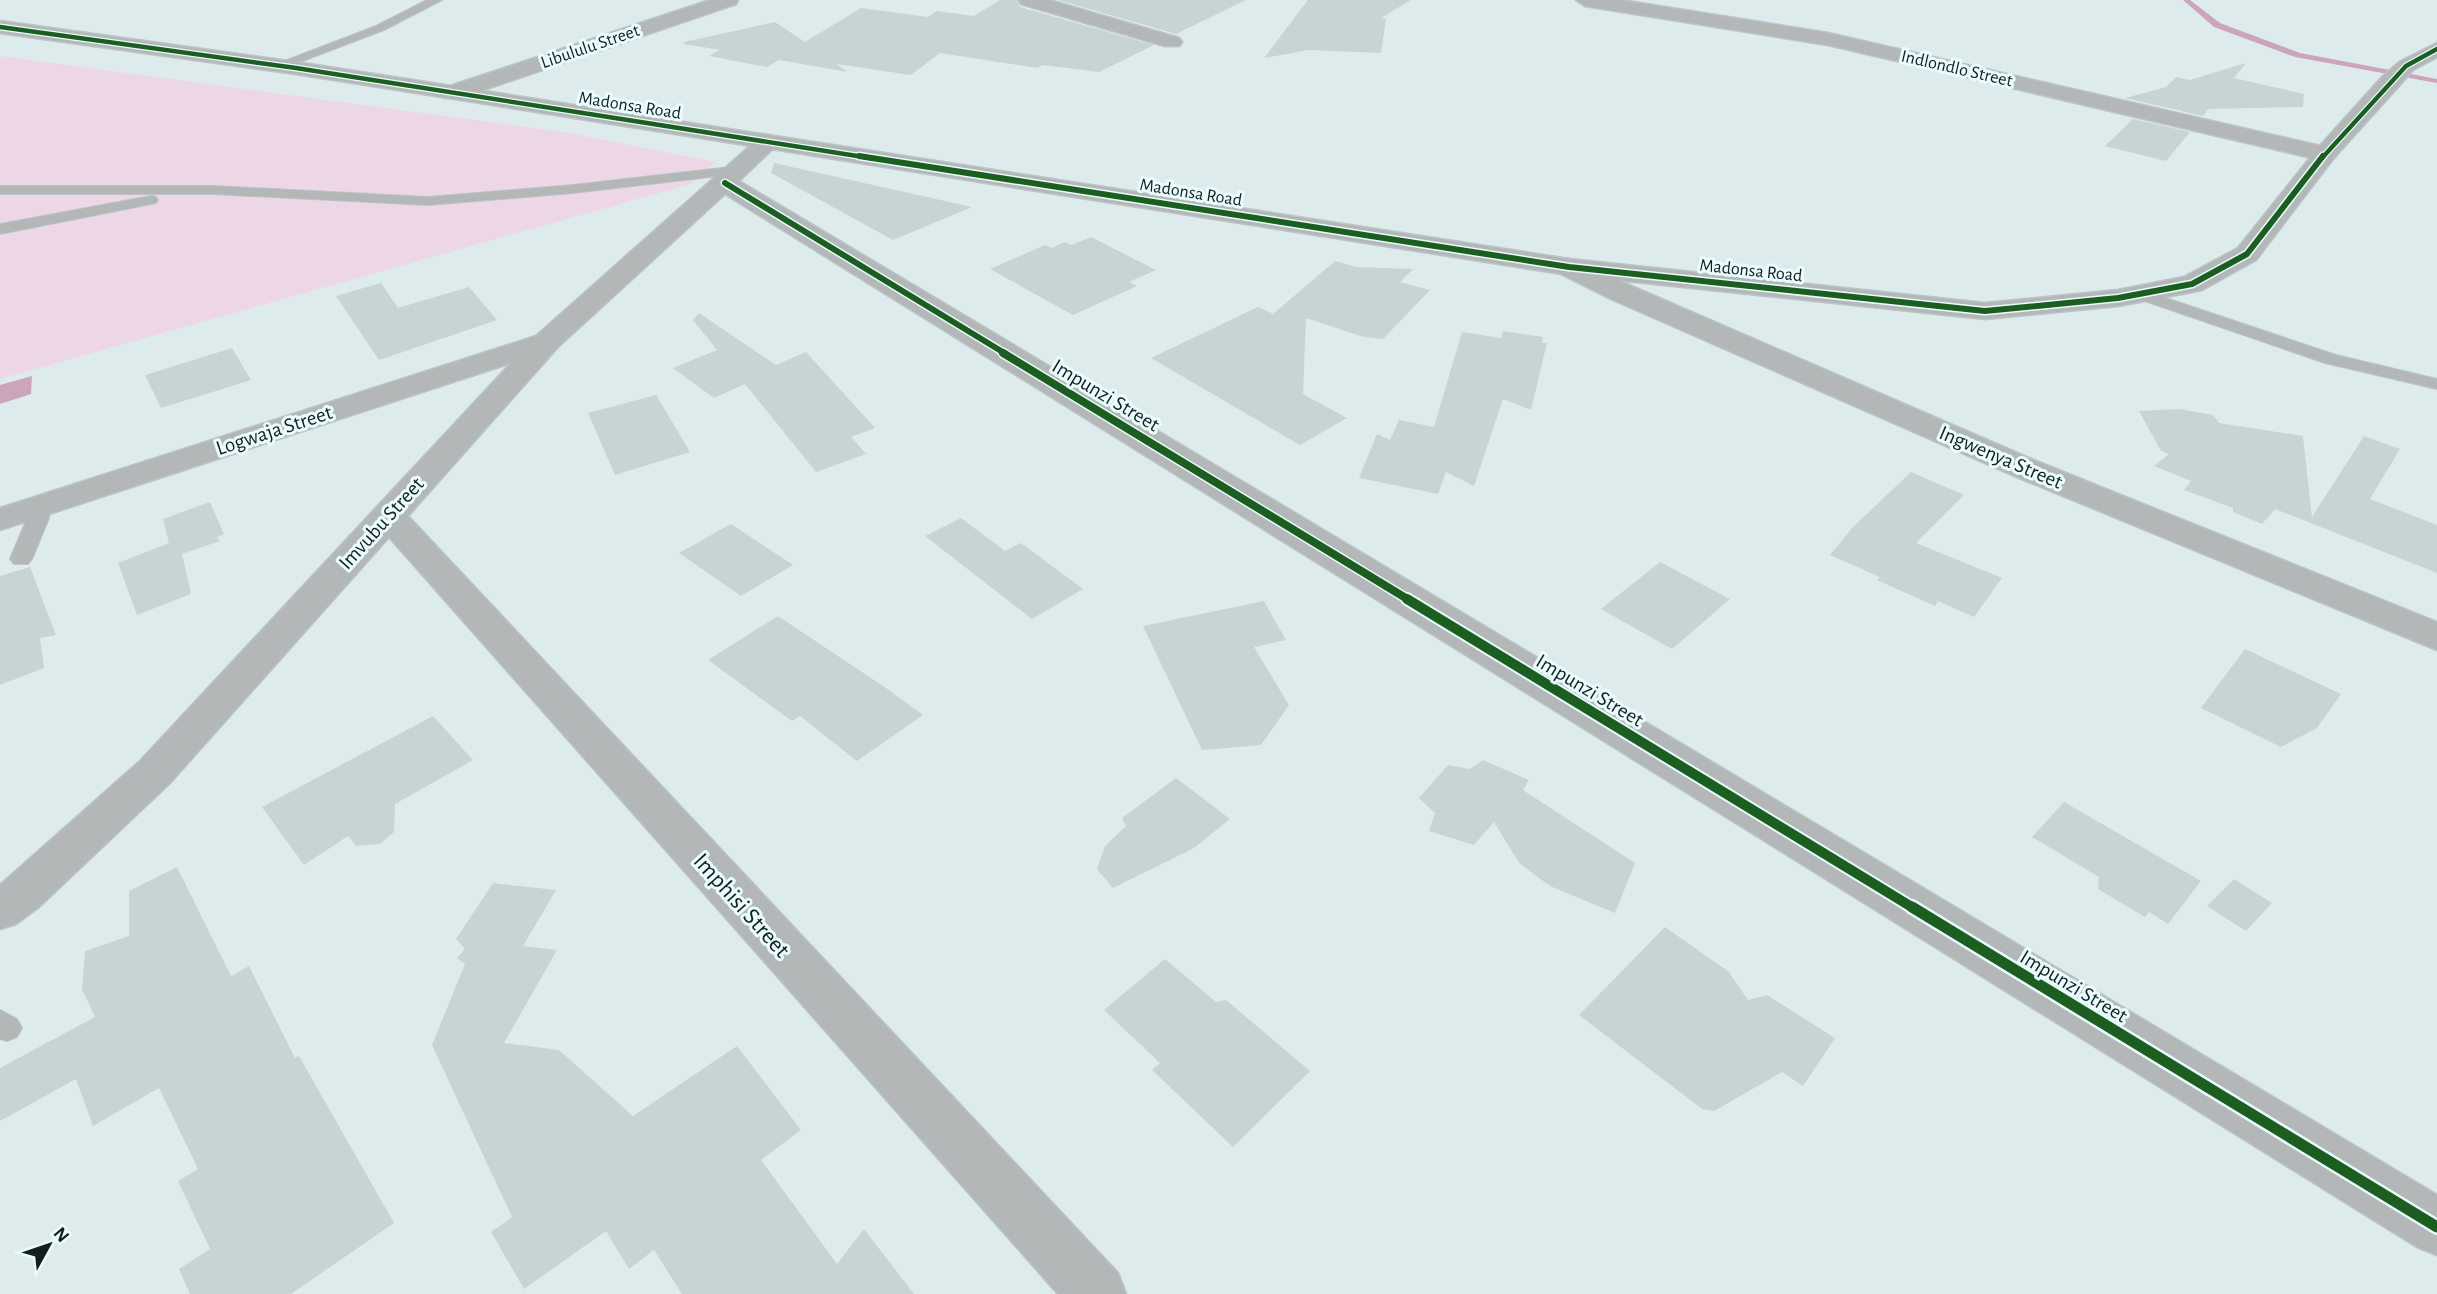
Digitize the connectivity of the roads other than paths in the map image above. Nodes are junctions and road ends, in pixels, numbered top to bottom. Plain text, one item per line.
1 (436, 0) edge
2 (729, 0) edge
3 (1028, 0) edge
4 (1585, 0) edge
5 (1592, 0) edge
6 (0, 27) edge
7 (1172, 42) dead end
8 (2437, 48) edge
9 (280, 65) junction
10 (452, 93) junction
11 (768, 142) junction
12 (2325, 154) junction
13 (732, 177) junction
14 (0, 190) edge
15 (213, 190) junction
16 (0, 229) edge
17 (1569, 267) junction
18 (2139, 294) junction
19 (548, 341) junction
20 (2437, 384) edge
21 (41, 506) junction
22 (388, 515) junction
23 (0, 519) edge
24 (21, 559) dead end
25 (2437, 637) edge
26 (0, 910) edge
27 (2437, 1227) edge
28 (1097, 1294) edge

1 - 9 lane
2 - 10 street, Libululu Street
3 - 7 street
4 - 5 street, Indlondlo Street
5 - 12 street, Indlondlo Street
6 - 9 street, Madonsa Road
8 - 12 street, Madonsa Road
9 - 10 street, Madonsa Road
10 - 11 street, Madonsa Road
11 - 13 street, Imvubu Street
11 - 17 street, Madonsa Road
12 - 18 street, Madonsa Road
13 - 15 lane
13 - 19 street, Imvubu Street
13 - 27 street, Impunzi Street
14 - 15 lane
15 - 16 lane
17 - 18 street, Madonsa Road
17 - 25 street, Ingwenya Street
18 - 20 lane
19 - 21 street, Logwaja Street
19 - 22 street, Imvubu Street
21 - 23 street, Logwaja Street
21 - 24 lane
22 - 26 street, Imvubu Street
22 - 28 street, Imphisi Street

